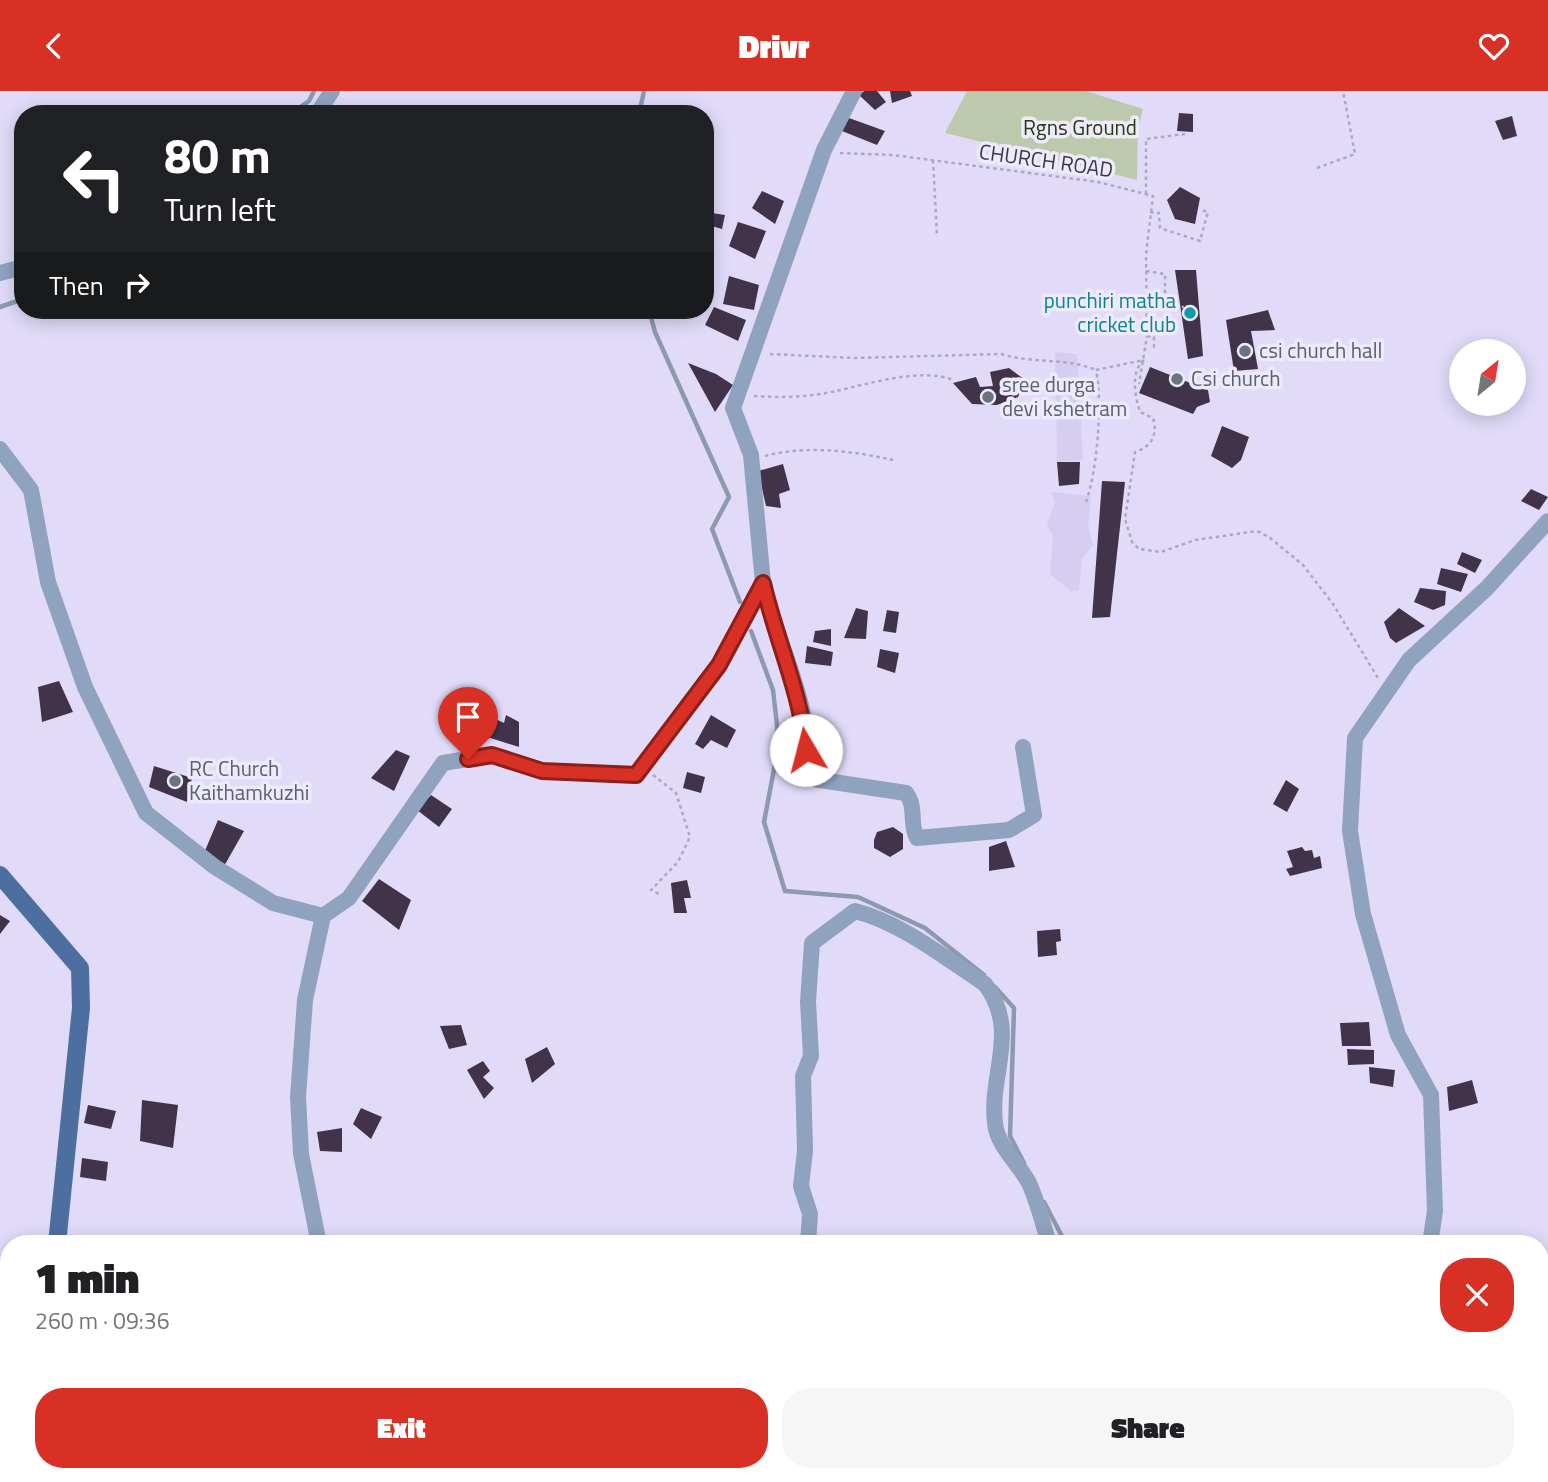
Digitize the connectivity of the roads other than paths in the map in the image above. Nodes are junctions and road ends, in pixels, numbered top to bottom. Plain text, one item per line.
1 (854, 91) edge
2 (0, 449) edge
3 (1548, 521) edge
4 (763, 583) junction
5 (1023, 747) dead end
6 (0, 875) edge
7 (323, 916) junction
8 (58, 1235) edge
9 (317, 1235) edge
10 (809, 1235) edge
11 (1046, 1235) edge
12 (1431, 1235) edge

1 - 4 street
2 - 7 street
3 - 12 street
4 - 5 street
4 - 7 street
6 - 8 main road
7 - 9 street
10 - 11 street

